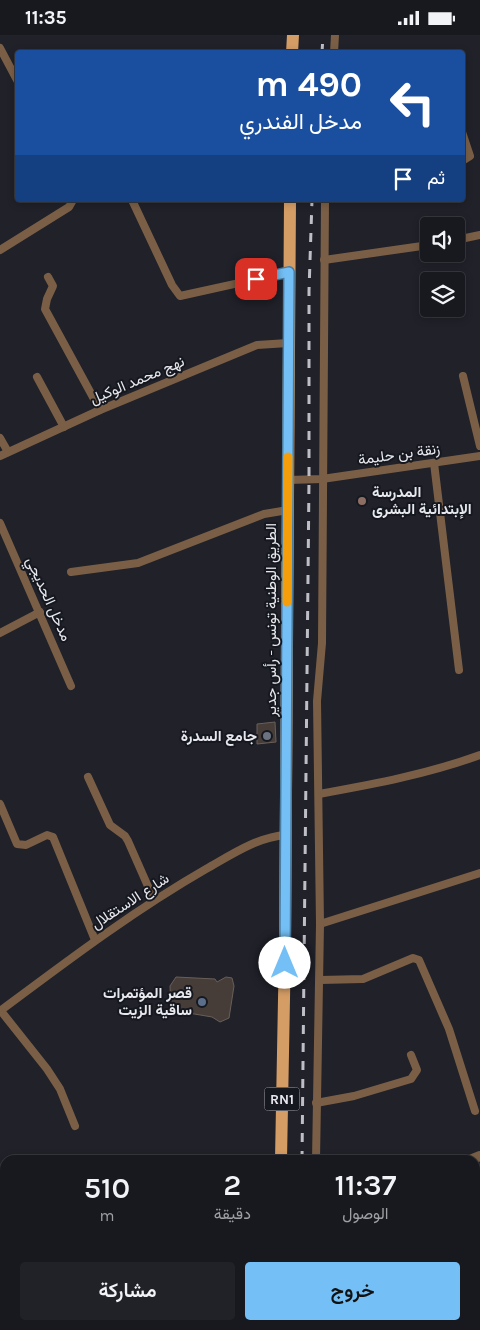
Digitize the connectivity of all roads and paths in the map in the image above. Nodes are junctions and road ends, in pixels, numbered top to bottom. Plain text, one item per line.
1 (293, 35) edge
2 (335, 35) edge
3 (0, 49) edge
4 (292, 50) edge
5 (334, 50) edge
6 (15, 76) edge
7 (465, 142) edge
8 (465, 159) edge
9 (72, 202) edge
10 (133, 202) edge
11 (290, 202) edge
12 (325, 202) edge
13 (480, 235) edge
14 (465, 238) edge
15 (420, 246) edge
16 (0, 250) edge
17 (324, 259) junction
18 (289, 272) junction
19 (48, 277) dead end
20 (288, 343) junction
21 (463, 376) dead end
22 (37, 377) dead end
23 (100, 410) junction
24 (64, 427) junction
25 (0, 438) edge
26 (480, 446) edge
27 (4, 454) edge
28 (480, 456) edge
29 (434, 463) junction
30 (322, 479) junction
31 (288, 480) junction
32 (288, 510) junction
33 (0, 523) edge
34 (71, 572) dead end
35 (40, 611) junction
36 (0, 633) edge
37 (459, 669) dead end
38 (71, 686) dead end
39 (480, 755) edge
40 (88, 777) dead end
41 (320, 794) junction
42 (0, 804) edge
43 (286, 835) junction
44 (480, 873) edge
45 (154, 900) junction
46 (320, 924) junction
47 (95, 940) junction
48 (320, 980) junction
49 (0, 1011) edge
50 (411, 1055) dead end
51 (316, 1103) junction
52 (474, 1111) dead end
53 (75, 1126) dead end
54 (281, 1155) edge
55 (316, 1155) edge

1 - 4 main road
2 - 5 street
3 - 6 street
7 - 8 street
9 - 16 street
10 - 18 street
11 - 18 main road, الطريق الوطنية تونس - رأس جدير / RN1
12 - 17 street
13 - 14 street
15 - 17 street
17 - 30 street
18 - 20 main road, الطريق الوطنية تونس - رأس جدير / RN1
19 - 23 street
20 - 23 street, نهج محمد الوكيل
20 - 31 main road, الطريق الوطنية تونس - رأس جدير / RN1
21 - 26 street
22 - 24 street
23 - 24 street, نهج محمد الوكيل
24 - 27 street, نهج محمد الوكيل
25 - 27 street
28 - 29 street, زنقة بن حليمة
29 - 30 street, زنقة بن حليمة
29 - 37 street
30 - 31 street, زنقة بن حليمة
30 - 41 street
31 - 32 main road, الطريق الوطنية تونس - رأس جدير / RN1
32 - 34 street
32 - 43 main road, الطريق الوطنية تونس - رأس جدير / RN1
33 - 35 street, مدخل الحديجي
35 - 36 street
35 - 38 street, مدخل الحديجي
39 - 41 street
40 - 45 street
41 - 46 street
42 - 47 street
43 - 45 street, شارع الاستقلال
43 - 54 main road, الطريق الوطنية تونس - رأس جدير / RN1
44 - 46 street
45 - 47 street, شارع الاستقلال
46 - 48 street
47 - 49 street, شارع الاستقلال
48 - 51 street
48 - 52 street
49 - 53 street
50 - 51 street
51 - 55 street

